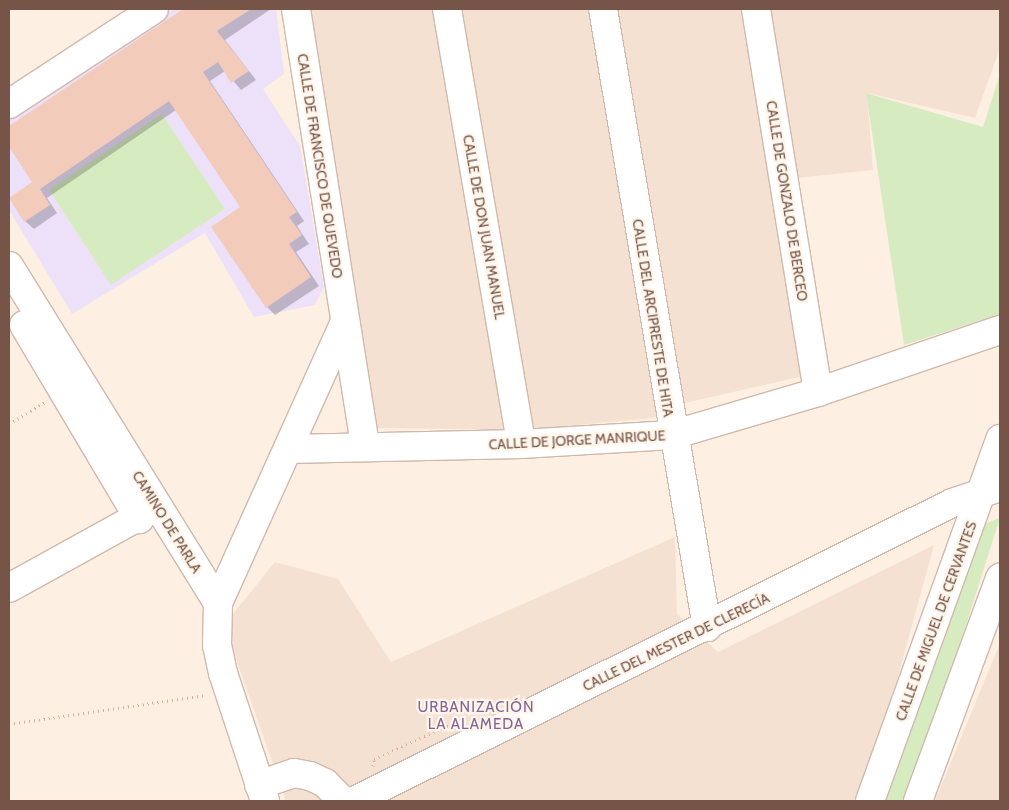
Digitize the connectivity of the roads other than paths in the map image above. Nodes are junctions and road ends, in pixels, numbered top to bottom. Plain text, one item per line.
1 (154, 9) edge
2 (296, 9) edge
3 (447, 9) edge
4 (603, 9) edge
5 (756, 9) edge
6 (9, 104) edge
7 (9, 266) edge
8 (9, 300) edge
9 (346, 322) junction
10 (1000, 330) edge
11 (818, 392) junction
12 (672, 435) junction
13 (1000, 439) edge
14 (521, 444) junction
15 (365, 447) junction
16 (288, 448) junction
17 (992, 489) edge
18 (148, 512) junction
19 (1000, 578) edge
20 (9, 588) edge
21 (218, 603) junction
22 (707, 627) junction
23 (262, 793) edge
24 (343, 801) edge
25 (354, 801) edge
26 (870, 801) edge
27 (918, 801) edge

1 - 6 street
2 - 9 street, CALLE DE FRANCISCO DE QUEVEDO
3 - 14 street, CALLE DE DON JUAN MANUEL
4 - 12 street, CALLE DEL ARCIPRESTE DE HITA
5 - 11 street, CALLE DE GONZALO DE BERCEO
7 - 18 street, CAMINO DE PARLA
8 - 18 street
9 - 15 street, CALLE DE FRANCISCO DE QUEVEDO
9 - 16 street
10 - 11 street, CALLE DE JORGE MANRIQUE
11 - 12 street, CALLE DE JORGE MANRIQUE
12 - 14 street, CALLE DE JORGE MANRIQUE
12 - 22 street, CALLE DEL ARCIPRESTE DE HITA
13 - 17 street, CALLE DE MIGUEL DE CERVANTES
14 - 15 street, CALLE DE JORGE MANRIQUE
15 - 16 street, CALLE DE JORGE MANRIQUE
16 - 21 street
17 - 22 street, CALLE DEL MESTER DE CLERECÍA
17 - 26 street, CALLE DE MIGUEL DE CERVANTES
18 - 20 street
18 - 21 street, CAMINO DE PARLA
19 - 27 street
21 - 23 street
22 - 25 street, CALLE DEL MESTER DE CLERECÍA
23 - 24 street

